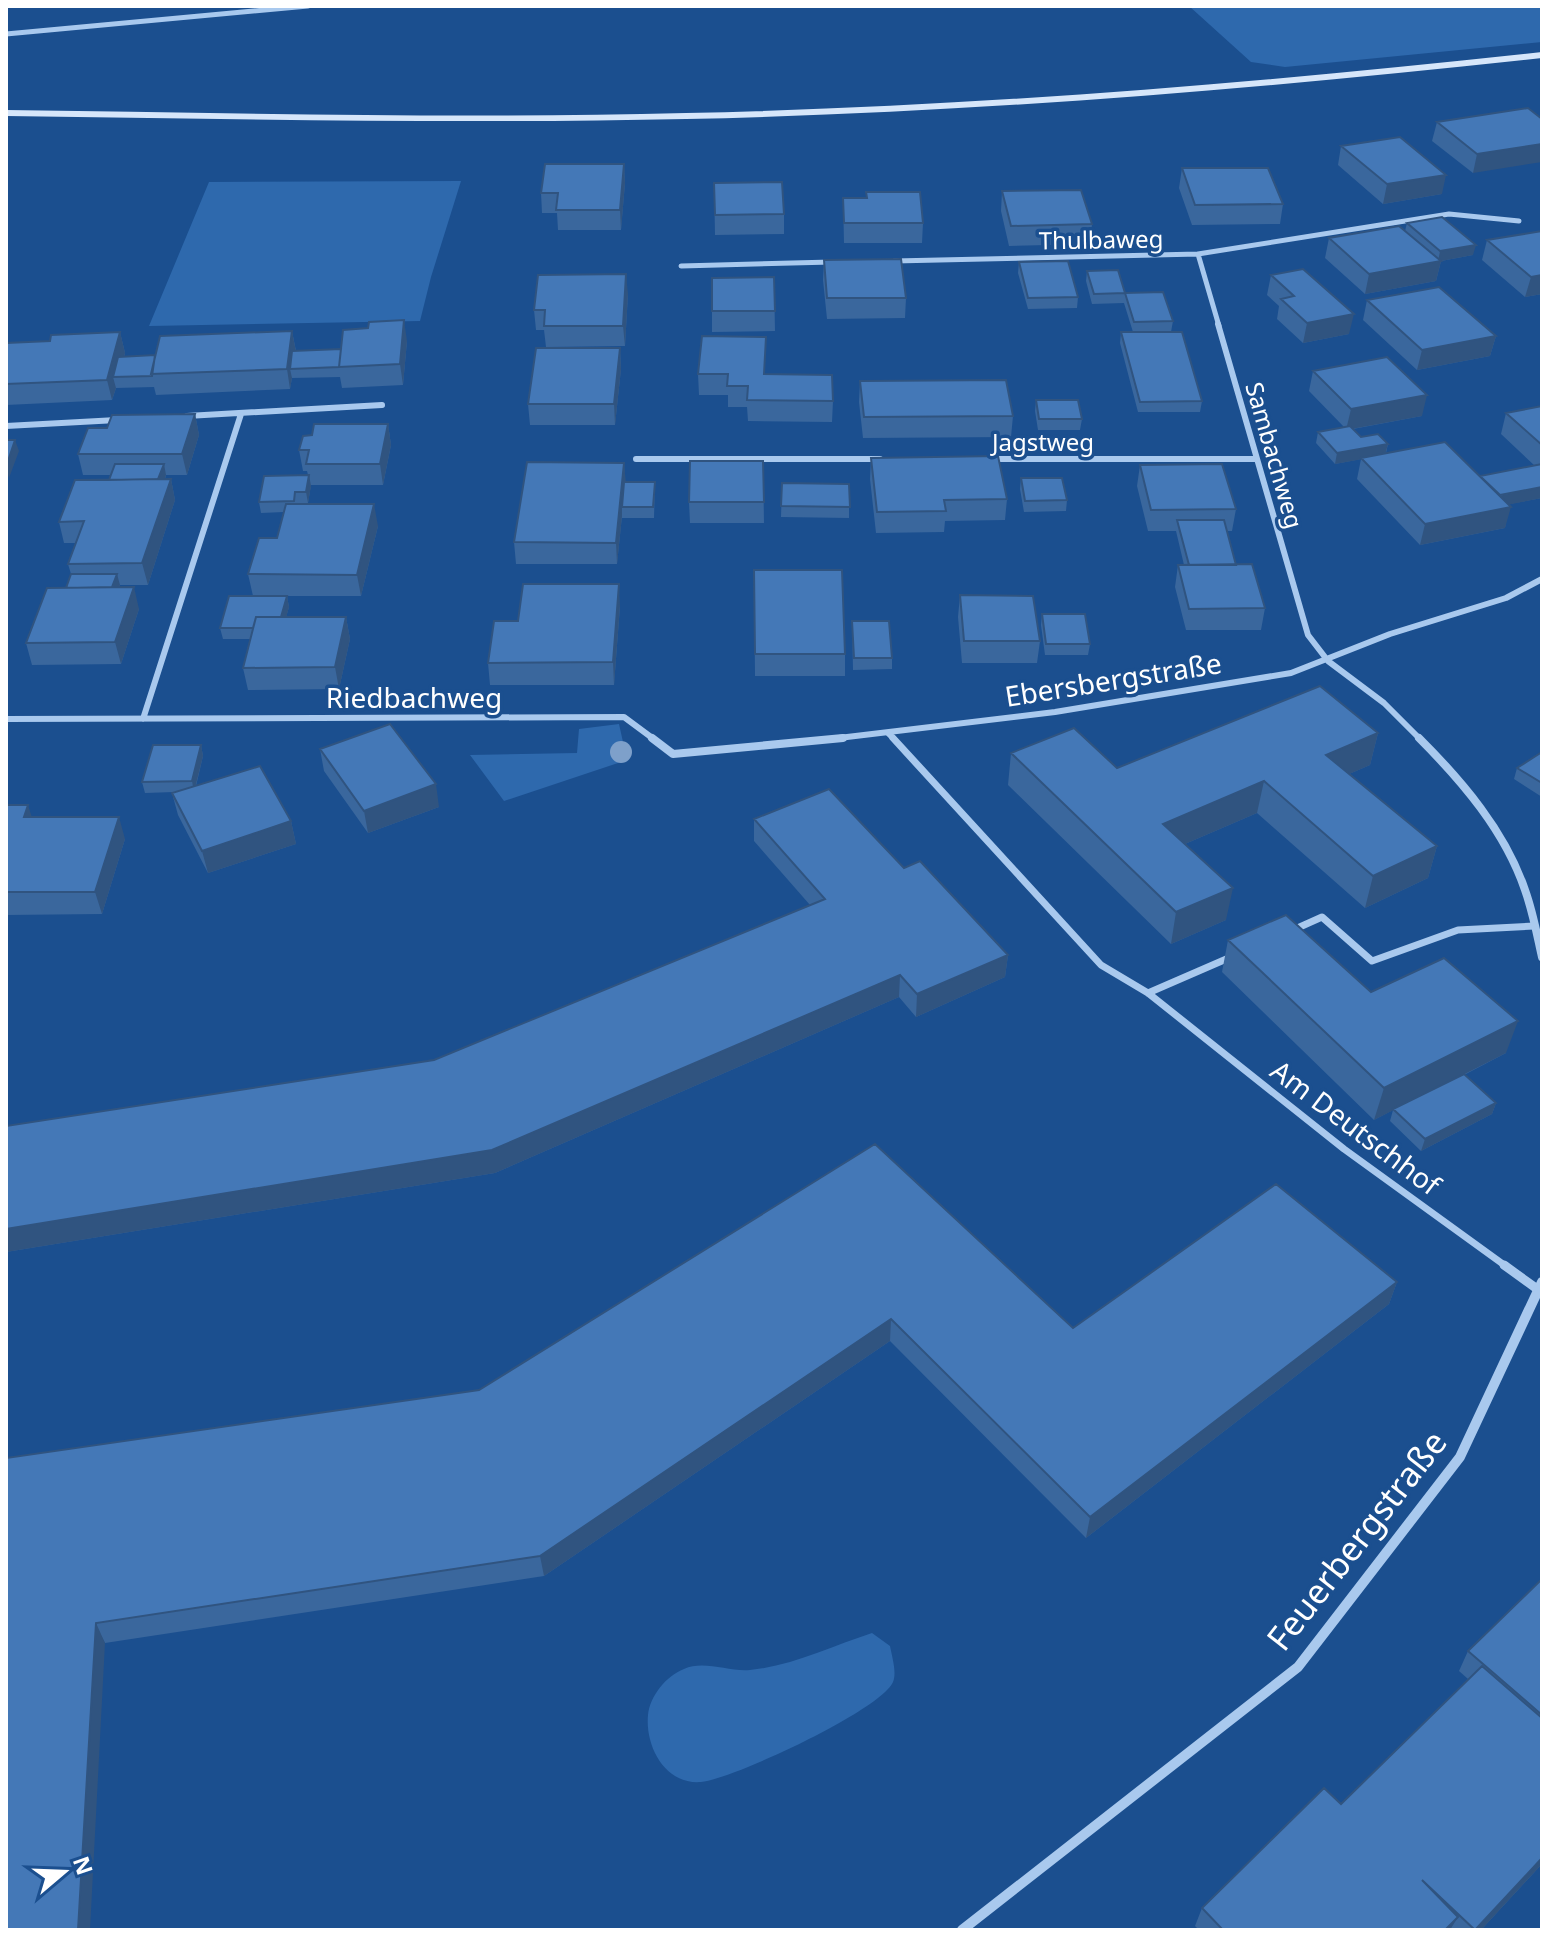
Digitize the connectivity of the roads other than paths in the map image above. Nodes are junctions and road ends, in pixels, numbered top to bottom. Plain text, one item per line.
1 (308, 6) edge
2 (6, 34) edge
3 (1542, 55) edge
4 (6, 113) edge
5 (1519, 221) dead end
6 (1198, 254) junction
7 (885, 261) edge
8 (838, 262) edge
9 (681, 266) dead end
10 (382, 405) dead end
11 (241, 414) junction
12 (179, 417) edge
13 (132, 419) edge
14 (6, 426) edge
15 (636, 459) dead end
16 (890, 459) edge
17 (986, 459) edge
18 (1257, 459) junction
19 (1542, 579) edge
20 (1328, 661) junction
21 (6, 719) edge
22 (143, 719) junction
23 (889, 734) junction
24 (673, 754) joint
25 (1534, 926) junction
26 (1278, 936) edge
27 (1235, 955) edge
28 (1542, 957) edge
29 (1148, 993) junction
30 (1541, 1287) edge
31 (962, 1930) edge

1 - 2 street
3 - 4 main road
5 - 6 street, Thulbaweg
6 - 7 street, Thulbaweg
6 - 18 street, Sambachweg
8 - 9 street
10 - 11 street
11 - 12 street
11 - 22 street
13 - 14 street
15 - 16 street
17 - 18 street, Jagstweg
18 - 20 street, Sambachweg
19 - 20 street, Ebersbergstraße
20 - 23 street, Ebersbergstraße
20 - 25 street
21 - 22 street, Riedbachweg
22 - 24 street, Riedbachweg
23 - 24 street, Ebersbergstraße
23 - 29 street, Am Deutschhof
25 - 26 street
25 - 28 street
27 - 29 street
29 - 30 street, Am Deutschhof
30 - 31 street, Feuerbergstraße

